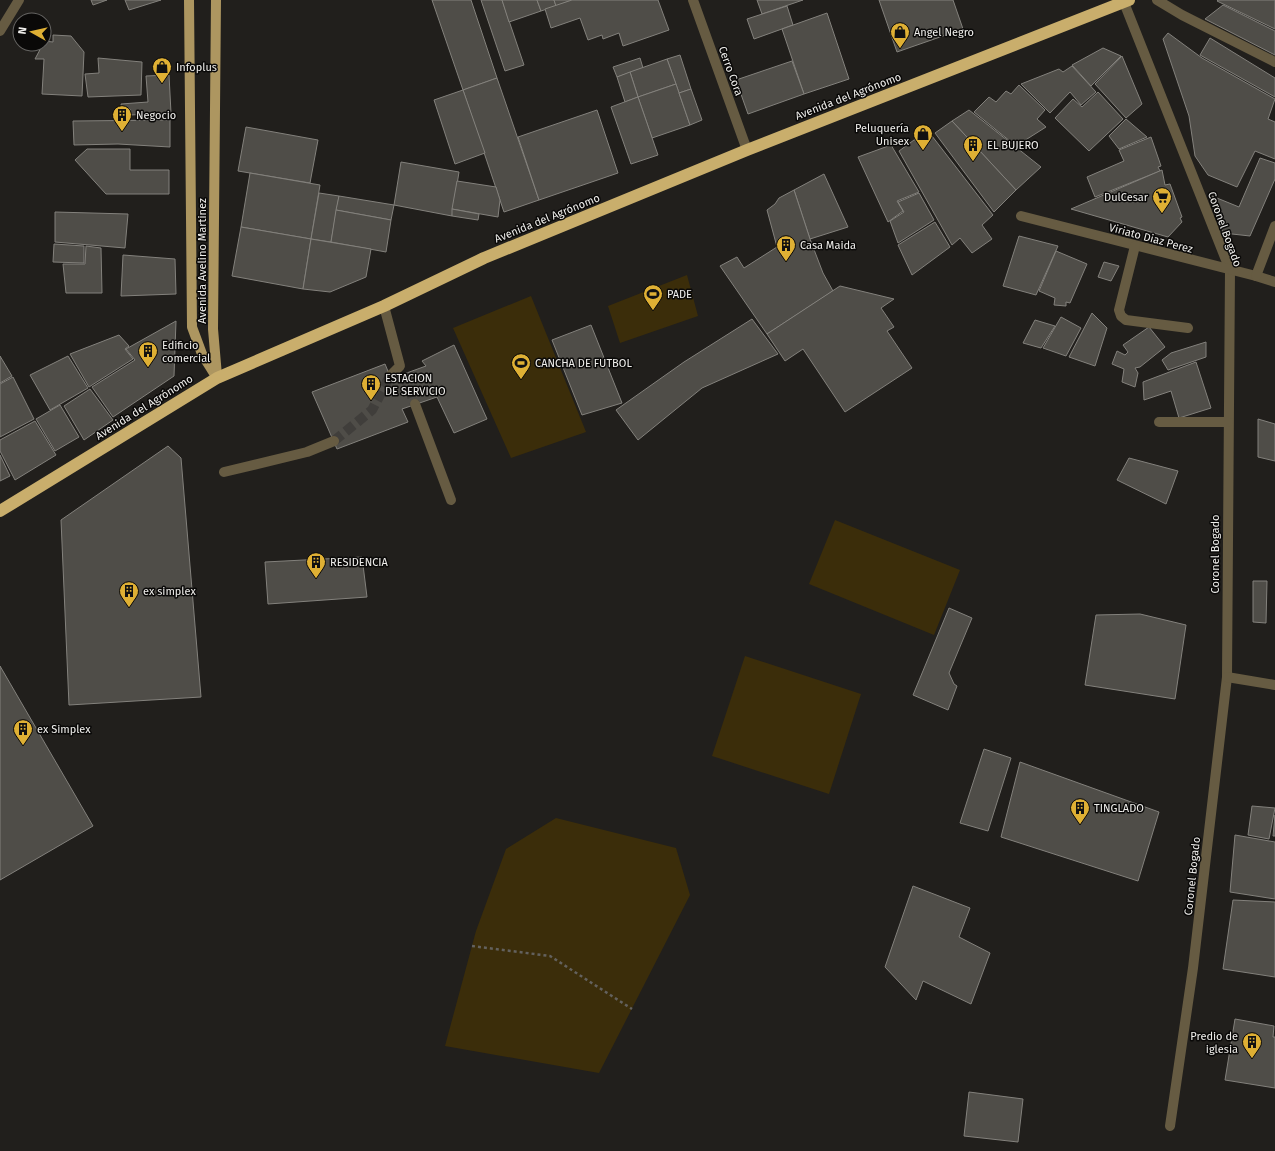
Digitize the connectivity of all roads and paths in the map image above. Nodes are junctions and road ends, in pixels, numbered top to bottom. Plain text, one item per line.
1 (19, 0) edge
2 (189, 0) edge
3 (216, 0) edge
4 (693, 0) edge
5 (1157, 0) edge
6 (1125, 1) edge
7 (0, 30) edge
8 (1275, 62) edge
9 (747, 150) junction
10 (1021, 216) dead end
11 (1275, 226) edge
12 (1135, 246) junction
13 (1230, 270) junction
14 (1256, 276) junction
15 (1275, 282) edge
16 (384, 306) junction
17 (1188, 328) dead end
18 (390, 376) tunnel mouth
19 (217, 378) junction
20 (415, 404) tunnel mouth
21 (1159, 422) dead end
22 (1228, 422) junction
23 (334, 441) tunnel mouth
24 (224, 472) dead end
25 (451, 500) dead end
26 (0, 511) edge
27 (1227, 677) junction
28 (1275, 685) edge
29 (472, 946) dead end
30 (632, 1009) dead end
31 (1170, 1126) dead end

1 - 7 street
2 - 19 main road, Avenida Avelino Martinez
3 - 19 main road, Avenida Avelino Martinez
4 - 9 street, Cerro Cora
5 - 8 street
6 - 9 highway, Avenida del Agrónomo
6 - 13 street, Coronel Bogado
9 - 16 highway, Avenida del Agrónomo
10 - 12 street, Viriato Diaz Perez
11 - 14 street
12 - 13 street, Viriato Diaz Perez
12 - 17 street
13 - 14 street, Viriato Diaz Perez
13 - 22 street, Coronel Bogado
14 - 15 street, Viriato Diaz Perez
16 - 18 street
16 - 19 highway, Avenida del Agrónomo
19 - 26 highway, Avenida del Agrónomo
20 - 25 street
21 - 22 street
22 - 27 street, Coronel Bogado
23 - 24 street
27 - 28 street
27 - 31 street, Coronel Bogado
29 - 30 path

